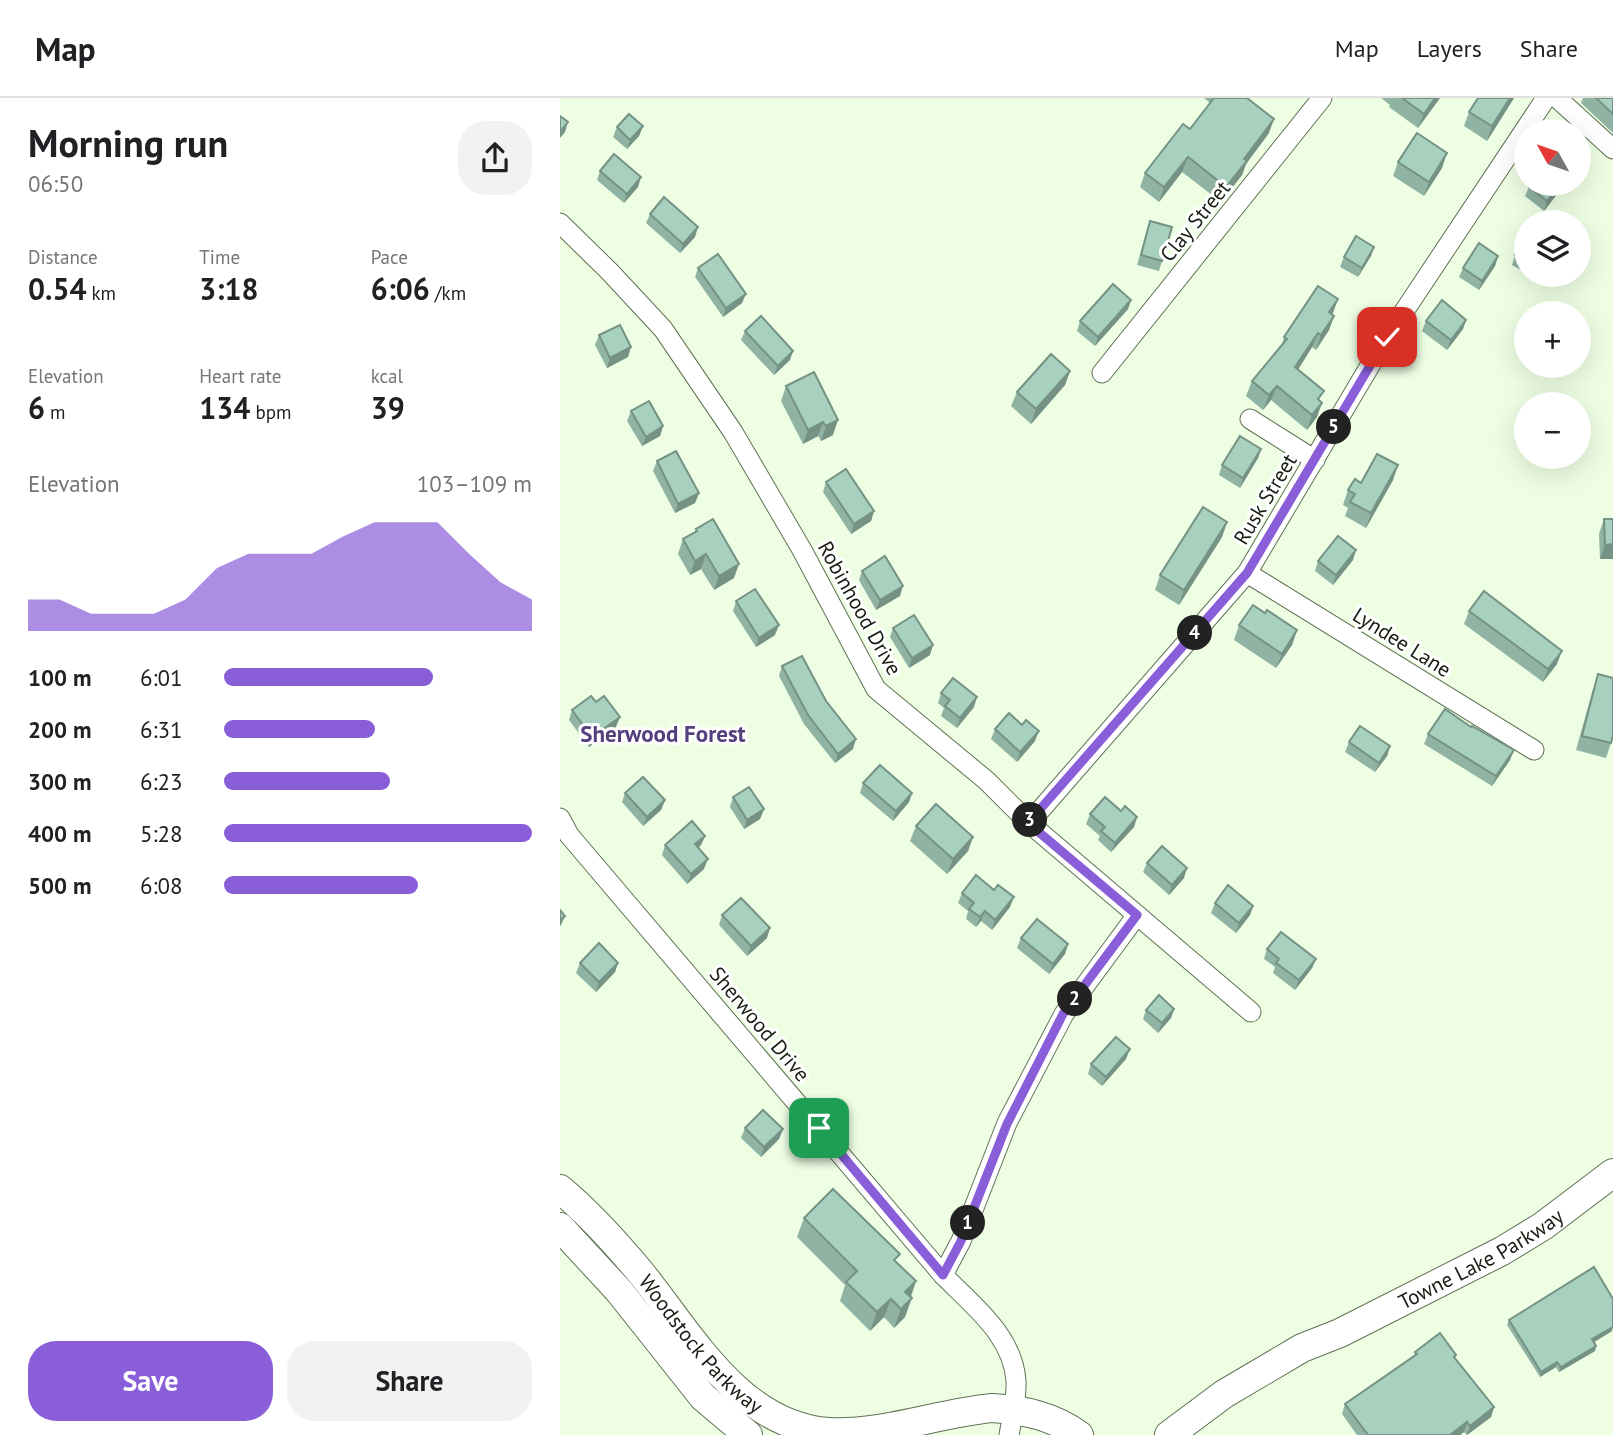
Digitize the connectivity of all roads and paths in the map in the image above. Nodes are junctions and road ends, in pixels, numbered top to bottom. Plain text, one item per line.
1 (1322, 98) edge
2 (1546, 98) edge
3 (1557, 98) edge
4 (1613, 149) edge
5 (560, 223) edge
6 (1102, 373) dead end
7 (1250, 419) dead end
8 (1315, 460) junction
9 (1247, 573) junction
10 (1534, 750) dead end
11 (560, 818) edge
12 (1028, 823) junction
13 (1137, 915) junction
14 (1251, 1012) dead end
15 (1613, 1173) edge
16 (560, 1189) edge
17 (560, 1227) edge
18 (943, 1275) junction
19 (1340, 1333) junction
20 (1011, 1422) edge
21 (748, 1435) edge
22 (1079, 1435) edge
23 (1168, 1435) edge
24 (1190, 1435) edge

1 - 6 street, Clay Street
2 - 8 street, Rusk Street
3 - 4 street
5 - 12 street, Robinhood Drive
7 - 8 street
8 - 9 street, Rusk Street
9 - 10 street, Lyndee Lane
9 - 12 street, Rusk Street
11 - 18 street, Sherwood Drive
12 - 13 street, Robinhood Drive
13 - 14 street, Robinhood Drive
13 - 18 street
15 - 19 main road, Towne Lake Parkway
16 - 20 main road, Woodstock Parkway
17 - 21 main road, Woodstock Parkway
18 - 20 street, Sherwood Drive
19 - 23 main road, Towne Lake Parkway
19 - 24 main road, Towne Lake Parkway
20 - 22 main road, Woodstock Parkway

